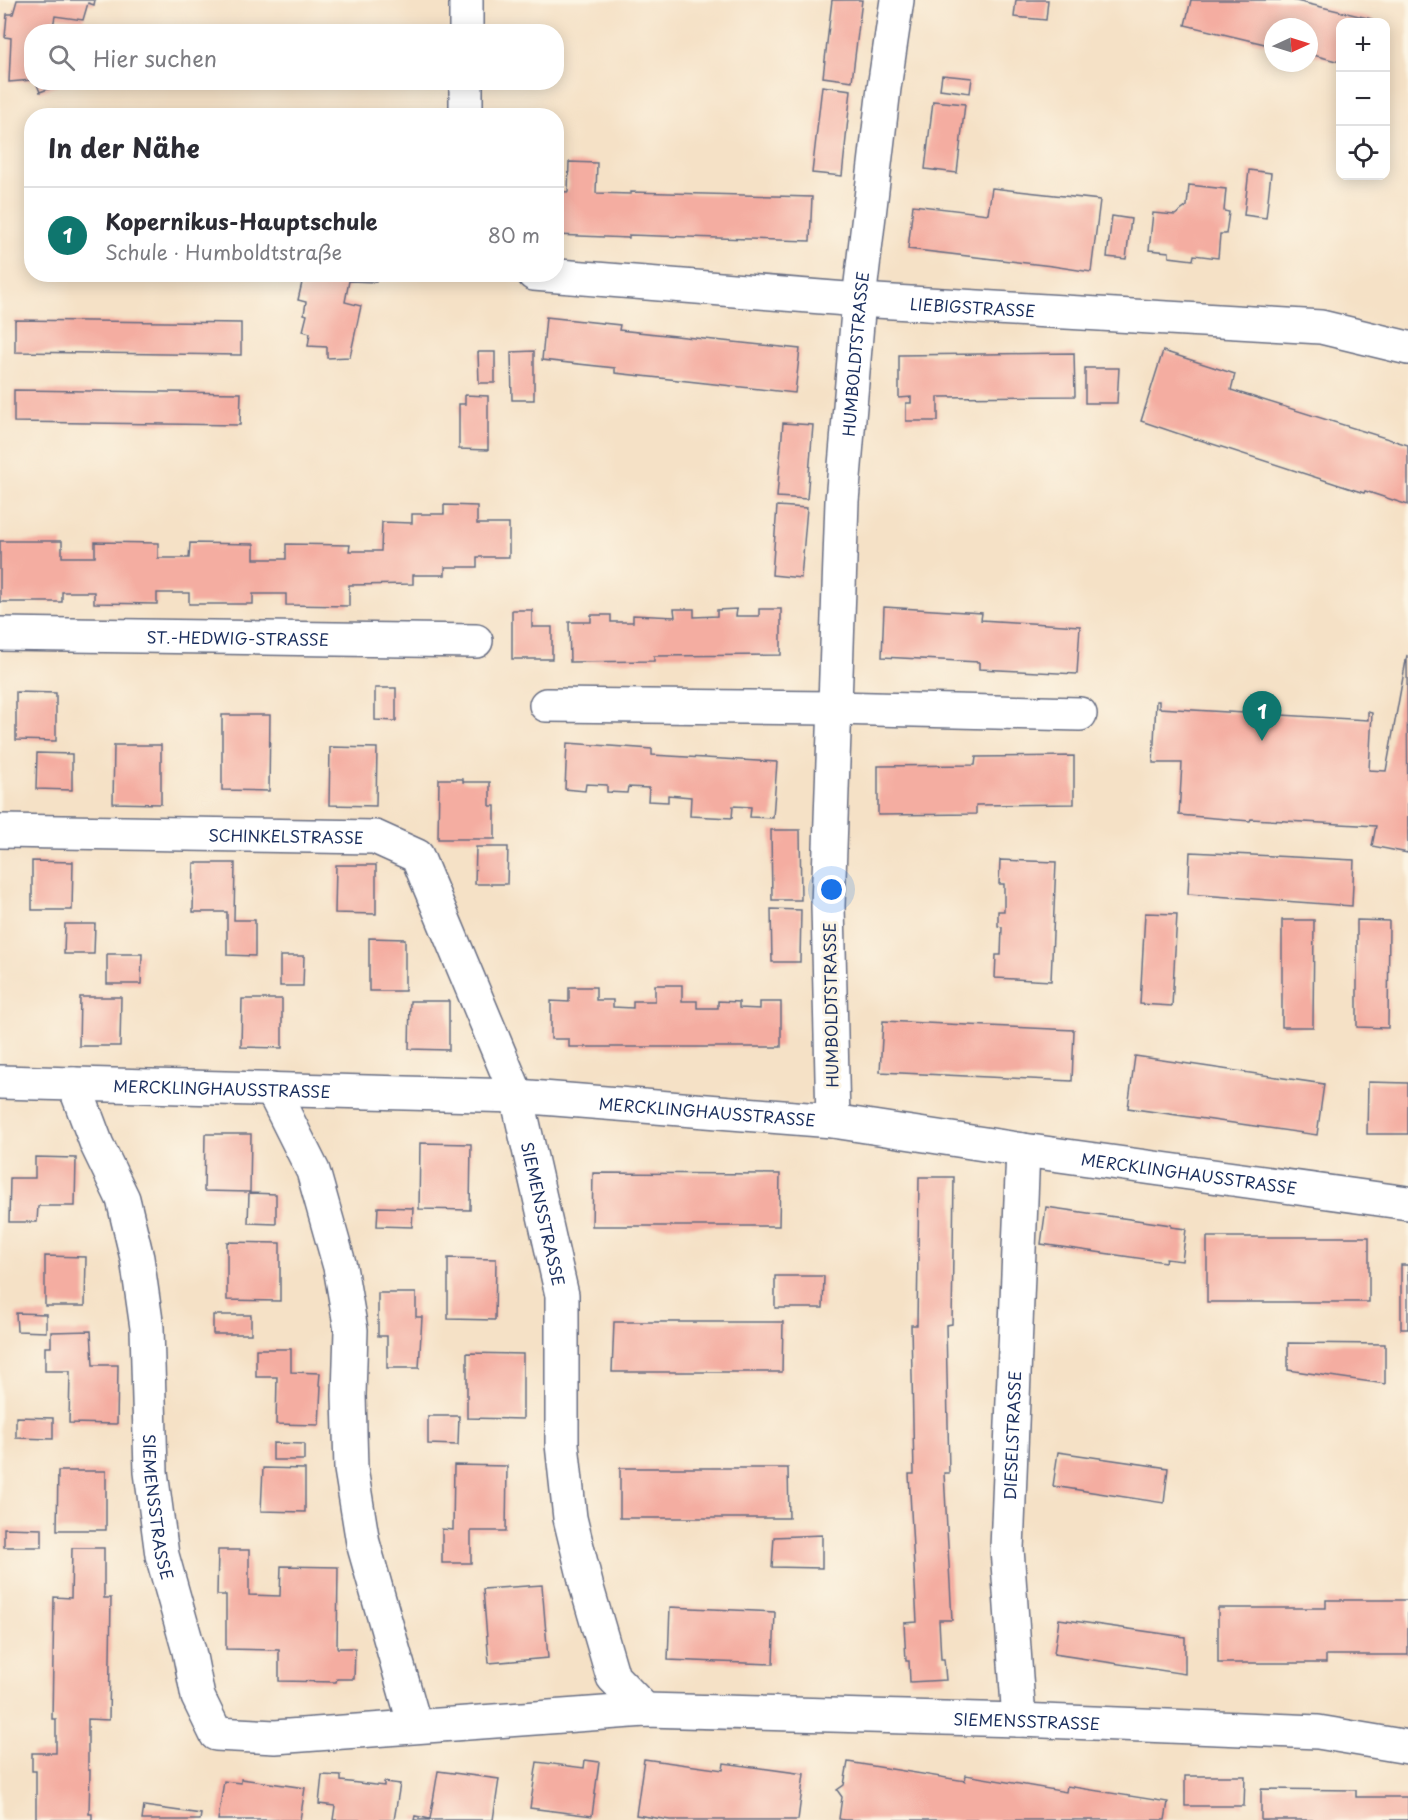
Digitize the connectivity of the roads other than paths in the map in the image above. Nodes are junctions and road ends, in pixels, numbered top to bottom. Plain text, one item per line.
1 (466, 0) edge
2 (897, 0) edge
3 (466, 24) edge
4 (466, 90) edge
5 (466, 108) edge
6 (564, 276) edge
7 (859, 300) junction
8 (1408, 348) edge
9 (0, 634) edge
10 (476, 641) dead end
11 (546, 705) dead end
12 (834, 708) junction
13 (1080, 714) dead end
14 (0, 831) edge
15 (0, 1083) edge
16 (74, 1084) junction
17 (272, 1089) junction
18 (517, 1096) junction
19 (832, 1121) junction
20 (1023, 1150) junction
21 (1408, 1203) edge
22 (645, 1710) junction
23 (1019, 1720) junction
24 (415, 1726) junction
25 (1408, 1747) edge

1 - 3 street
2 - 7 street, HUMBOLDTSTRASSE
4 - 5 street
6 - 7 street, LIEBIGSTRASSE
7 - 8 street, LIEBIGSTRASSE
7 - 12 street, HUMBOLDTSTRASSE
9 - 10 street, ST.-HEDWIG-STRASSE
11 - 12 street
12 - 13 street
12 - 19 street, HUMBOLDTSTRASSE
14 - 18 street, SCHINKELSTRASSE
15 - 16 street, MERCKLINGHAUSSTRASSE
16 - 17 street, MERCKLINGHAUSSTRASSE
16 - 24 street, SIEMENSSTRASSE
17 - 18 street, MERCKLINGHAUSSTRASSE
17 - 24 street
18 - 19 street, MERCKLINGHAUSSTRASSE
18 - 22 street, SIEMENSSTRASSE
19 - 20 street, MERCKLINGHAUSSTRASSE
20 - 21 street, MERCKLINGHAUSSTRASSE
20 - 23 street, DIESELSTRASSE
22 - 23 street, SIEMENSSTRASSE
22 - 24 street, SIEMENSSTRASSE
23 - 25 street, SIEMENSSTRASSE

